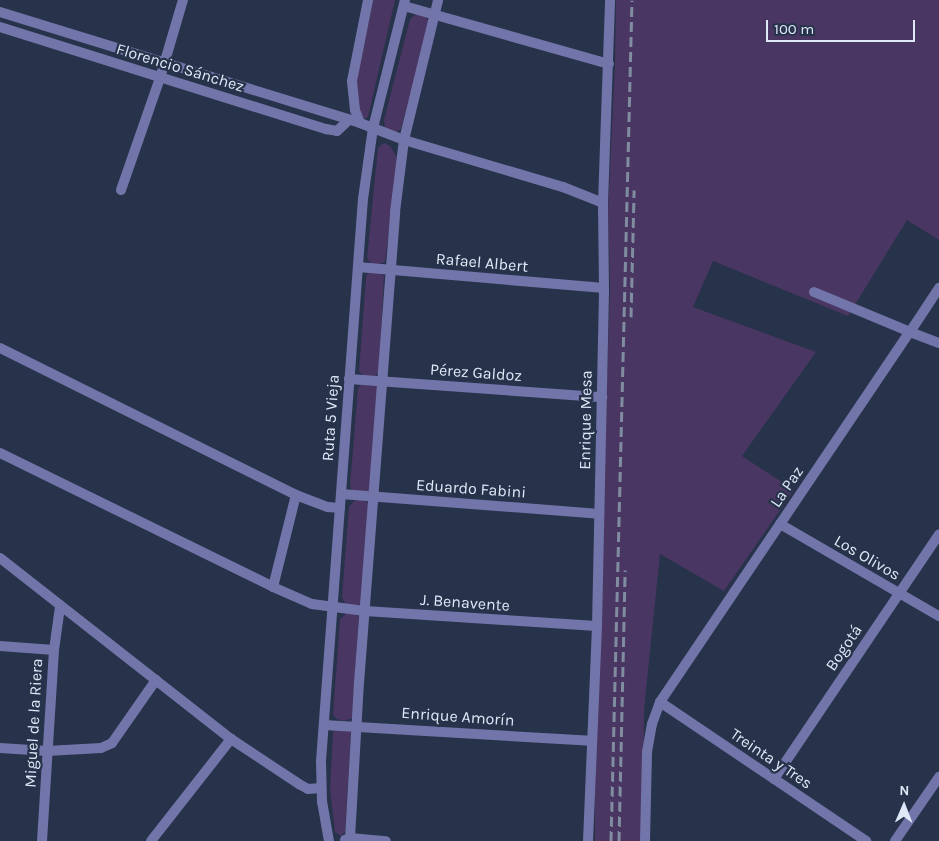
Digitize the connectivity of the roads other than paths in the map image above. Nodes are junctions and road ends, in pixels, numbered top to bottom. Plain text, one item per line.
1 (183, 0) edge
2 (368, 0) edge
3 (438, 0) edge
4 (610, 0) edge
5 (404, 3) edge
6 (0, 12) edge
7 (434, 15) junction
8 (0, 27) edge
9 (609, 64) junction
10 (164, 65) junction
11 (160, 78) junction
12 (349, 120) junction
13 (360, 123) junction
14 (373, 128) junction
15 (404, 140) junction
16 (121, 190) dead end
17 (603, 203) junction
18 (358, 267) junction
19 (390, 270) junction
20 (604, 288) junction
21 (939, 288) edge
22 (814, 292) dead end
23 (910, 332) junction
24 (939, 343) edge
25 (0, 348) edge
26 (349, 379) junction
27 (384, 382) junction
28 (602, 397) junction
29 (0, 453) edge
30 (341, 494) junction
31 (296, 495) junction
32 (374, 497) junction
33 (340, 508) junction
34 (599, 514) junction
35 (780, 524) junction
36 (939, 534) edge
37 (0, 558) edge
38 (273, 587) junction
39 (899, 594) junction
40 (60, 607) junction
41 (332, 607) junction
42 (365, 611) junction
43 (939, 616) edge
44 (596, 626) junction
45 (0, 646) edge
46 (54, 650) junction
47 (156, 680) junction
48 (660, 702) junction
49 (324, 724) junction
50 (357, 726) junction
51 (231, 739) junction
52 (591, 741) junction
53 (0, 748) edge
54 (48, 751) junction
55 (939, 777) edge
56 (774, 779) junction
57 (321, 788) junction
58 (347, 839) edge
59 (42, 841) edge
60 (151, 841) edge
61 (329, 841) edge
62 (386, 841) edge
63 (588, 841) edge
64 (645, 841) edge
65 (866, 841) edge
66 (895, 841) edge

1 - 10 street
2 - 13 street
3 - 7 street
4 - 9 street, Enrique Mesa
5 - 7 street
5 - 14 street, Ruta 5 Vieja
6 - 10 street, Florencio Sánchez
7 - 9 street
7 - 15 street
8 - 11 street, Florencio Sánchez
9 - 17 street, Enrique Mesa
10 - 11 street
10 - 12 street, Florencio Sánchez
11 - 12 street, Florencio Sánchez
11 - 16 street
12 - 13 street, Florencio Sánchez
13 - 14 street, Florencio Sánchez
14 - 15 street, Florencio Sánchez
14 - 18 street, Ruta 5 Vieja
15 - 17 street, Florencio Sánchez
15 - 19 street
17 - 20 street, Enrique Mesa
18 - 19 street, Rafael Albert
18 - 26 street, Ruta 5 Vieja
19 - 20 street, Rafael Albert
19 - 27 street
20 - 28 street, Enrique Mesa
21 - 23 street, La Paz
22 - 23 street
23 - 24 street
23 - 35 street, La Paz
25 - 31 street
26 - 27 street, Pérez Galdoz
26 - 30 street, Ruta 5 Vieja
27 - 28 street, Pérez Galdoz
27 - 32 street
28 - 34 street, Enrique Mesa
29 - 38 street, J. Benavente
30 - 32 street, Eduardo Fabini
30 - 33 street, Ruta 5 Vieja
31 - 33 street
31 - 38 street
32 - 34 street, Eduardo Fabini
32 - 42 street
33 - 41 street, Ruta 5 Vieja
34 - 44 street, Enrique Mesa
35 - 39 street, Los Olivos
35 - 48 street, La Paz
36 - 39 street, Bogotá
37 - 40 street
38 - 41 street, J. Benavente
39 - 43 street, Los Olivos
39 - 56 street, Bogotá
40 - 46 street, Miguel de la Riera
40 - 47 street
41 - 42 street, J. Benavente
41 - 49 street, Ruta 5 Vieja
42 - 44 street, J. Benavente
42 - 50 street
44 - 52 street, Enrique Mesa
45 - 46 street
46 - 54 street, Miguel de la Riera
47 - 51 street
47 - 54 street
48 - 56 street, Treinta y Tres
48 - 64 street, La Paz
49 - 50 street, Enrique Amorín
49 - 57 street, Ruta 5 Vieja
50 - 52 street, Enrique Amorín
50 - 58 street
51 - 57 street
51 - 60 street
52 - 63 street, Enrique Mesa
53 - 54 street
54 - 59 street, Miguel de la Riera
55 - 66 street
56 - 65 street, Treinta y Tres
57 - 61 street, Ruta 5 Vieja
58 - 62 street

